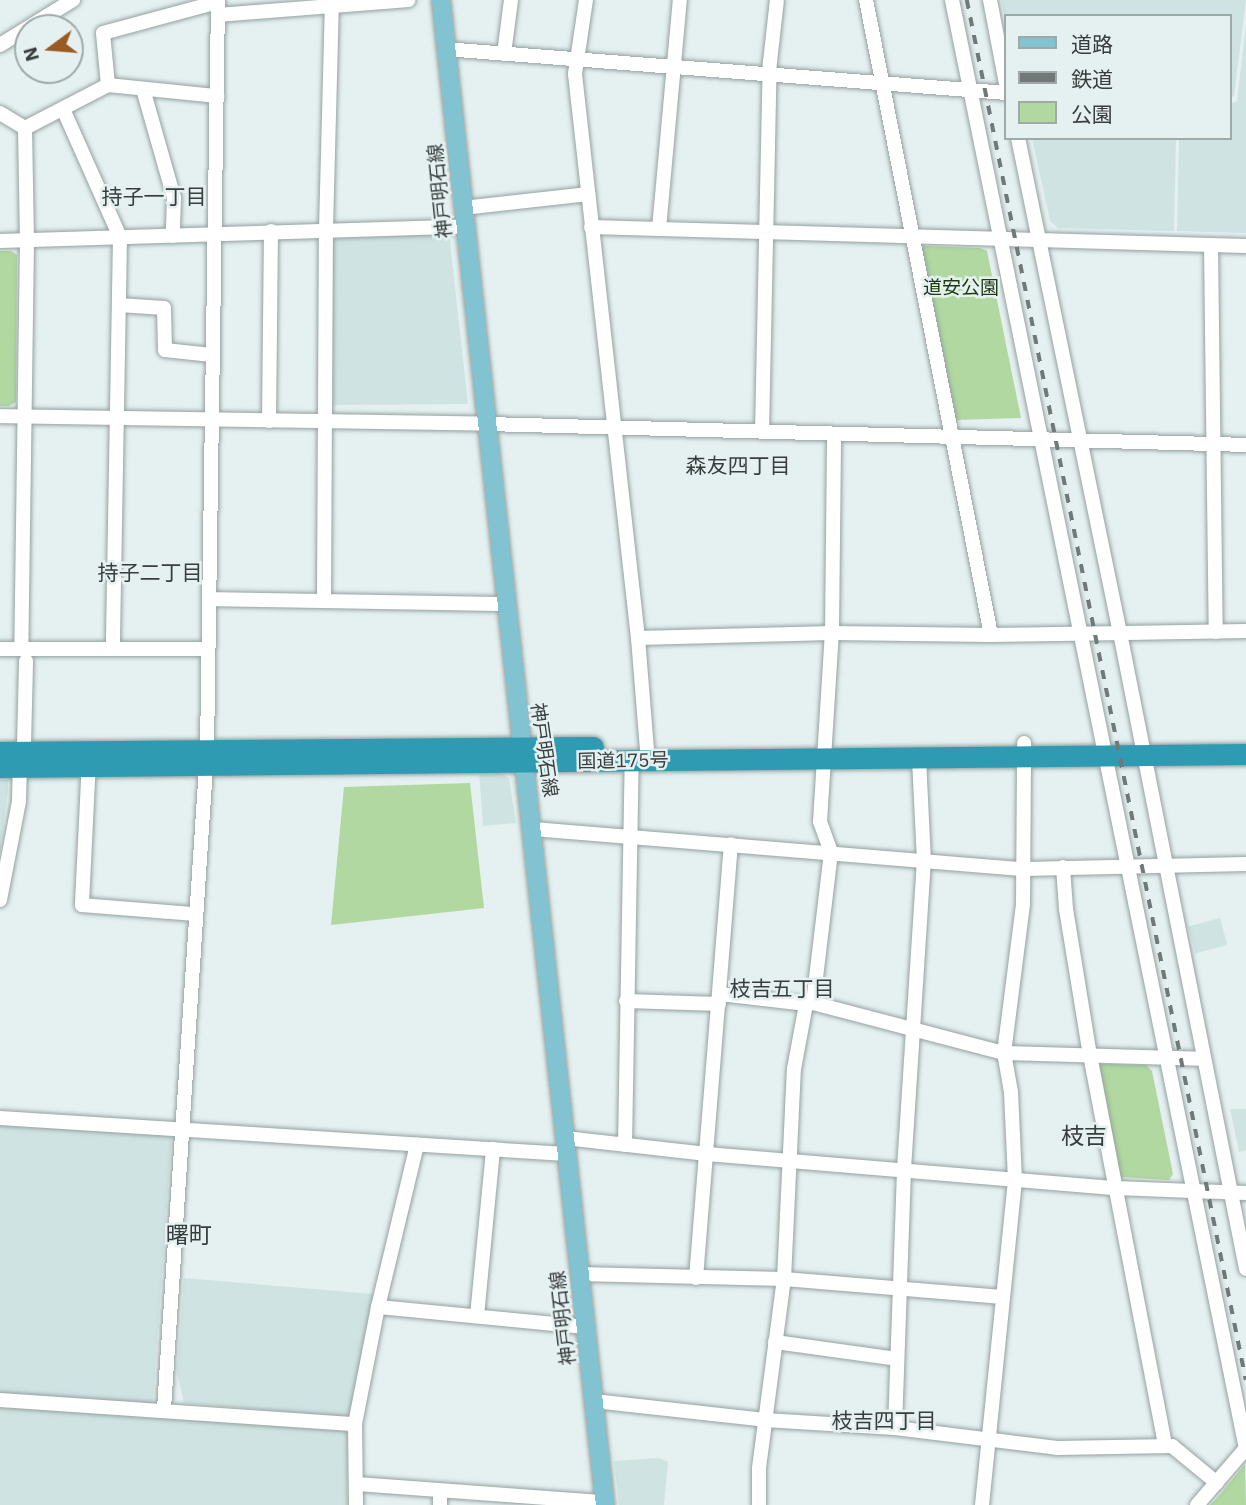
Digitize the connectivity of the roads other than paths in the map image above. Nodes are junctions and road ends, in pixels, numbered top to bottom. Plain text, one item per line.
1 (73, 0) edge
2 (408, 0) edge
3 (441, 0) edge
4 (511, 0) edge
5 (586, 0) edge
6 (680, 0) edge
7 (777, 0) edge
8 (866, 0) edge
9 (952, 0) edge
10 (990, 0) edge
11 (332, 4) edge
12 (218, 6) edge
13 (0, 46) edge
14 (446, 50) junction
15 (504, 54) junction
16 (577, 61) junction
17 (674, 68) junction
18 (1004, 74) edge
19 (771, 76) junction
20 (883, 84) junction
21 (108, 85) junction
22 (143, 89) junction
23 (970, 92) junction
24 (1004, 93) edge
25 (217, 96) junction
26 (62, 109) junction
27 (0, 113) edge
28 (26, 128) junction
29 (1018, 140) edge
30 (588, 194) junction
31 (463, 208) junction
32 (465, 226) junction
33 (591, 227) junction
34 (326, 229) junction
35 (659, 229) junction
36 (271, 231) junction
37 (767, 231) junction
38 (173, 236) junction
39 (214, 236) junction
40 (120, 237) junction
41 (913, 237) junction
42 (999, 239) junction
43 (27, 240) junction
44 (1039, 240) junction
45 (0, 242) edge
46 (1211, 245) junction
47 (1246, 246) edge
48 (119, 305) junction
49 (212, 355) junction
50 (0, 416) edge
51 (117, 416) junction
52 (24, 417) junction
53 (211, 421) junction
54 (269, 421) junction
55 (327, 422) junction
56 (487, 425) junction
57 (614, 429) junction
58 (762, 432) junction
59 (834, 435) junction
60 (951, 437) junction
61 (1039, 438) junction
62 (1080, 439) junction
63 (1212, 444) junction
64 (1246, 445) edge
65 (324, 598) junction
66 (211, 599) junction
67 (506, 604) junction
68 (1246, 631) edge
69 (1216, 632) junction
70 (832, 633) junction
71 (1120, 633) junction
72 (1082, 634) junction
73 (991, 635) junction
74 (638, 638) junction
75 (113, 648) junction
76 (0, 649) edge
77 (208, 649) junction
78 (23, 655) junction
79 (1246, 741) edge
80 (1106, 749) junction
81 (1143, 749) junction
82 (1025, 750) junction
83 (825, 752) junction
84 (1246, 754) edge
85 (525, 755) junction
86 (643, 756) junction
87 (13, 757) edge
88 (206, 758) junction
89 (919, 758) junction
90 (89, 759) junction
91 (533, 829) junction
92 (629, 837) junction
93 (731, 844) junction
94 (831, 852) junction
95 (924, 861) junction
96 (1165, 864) junction
97 (1246, 864) edge
98 (1126, 865) junction
99 (1063, 867) junction
100 (1024, 869) junction
101 (0, 900) edge
102 (195, 914) junction
103 (719, 999) junction
104 (626, 1001) junction
105 (810, 1004) junction
106 (912, 1028) junction
107 (1004, 1053) junction
108 (1090, 1055) junction
109 (1164, 1058) junction
110 (1203, 1059) junction
111 (0, 1118) edge
112 (180, 1129) junction
113 (417, 1145) junction
114 (625, 1145) junction
115 (565, 1146) junction
116 (493, 1149) junction
117 (707, 1154) junction
118 (791, 1160) junction
119 (904, 1169) junction
120 (1015, 1180) junction
121 (1116, 1188) junction
122 (1230, 1192) junction
123 (1192, 1193) junction
124 (1246, 1194) edge
125 (1246, 1269) edge
126 (579, 1274) junction
127 (696, 1278) junction
128 (784, 1279) junction
129 (899, 1289) junction
130 (1002, 1297) junction
131 (379, 1307) junction
132 (477, 1316) junction
133 (586, 1327) junction
134 (775, 1342) junction
135 (897, 1359) junction
136 (0, 1400) edge
137 (594, 1401) junction
138 (164, 1409) junction
139 (765, 1420) junction
140 (355, 1424) junction
141 (895, 1428) junction
142 (988, 1439) junction
143 (1166, 1446) junction
144 (1246, 1449) edge
145 (1217, 1483) junction
146 (356, 1484) junction
147 (440, 1498) edge
148 (506, 1501) edge
149 (604, 1503) edge
150 (356, 1505) edge
151 (759, 1505) edge
152 (982, 1505) edge
153 (1197, 1505) edge

1 - 13 street
2 - 11 street
3 - 14 main road, 神戸明石線
4 - 15 street
5 - 16 street
6 - 17 street
7 - 19 street
8 - 20 street
9 - 23 street
10 - 18 street
11 - 12 street
11 - 34 street
12 - 21 street
12 - 25 street
14 - 15 street
14 - 31 main road, 神戸明石線
15 - 16 street
16 - 17 street
16 - 30 street
17 - 19 street
17 - 35 street
19 - 20 street
19 - 37 street
20 - 23 street
20 - 41 street
21 - 22 street
21 - 26 street
22 - 25 street
22 - 38 street
23 - 24 street
23 - 42 street
25 - 39 street
26 - 28 street
26 - 40 street
27 - 28 street
28 - 43 street
29 - 44 street
30 - 31 street
30 - 33 street
31 - 32 main road, 神戸明石線
32 - 34 street
32 - 56 main road, 神戸明石線
33 - 35 street
33 - 57 street
34 - 36 street
34 - 55 street
35 - 37 street
36 - 39 street
36 - 54 street
37 - 41 street
37 - 58 street
38 - 39 street
38 - 40 street
39 - 49 street
40 - 43 street
40 - 48 street
41 - 42 street
41 - 60 street
42 - 44 street
42 - 61 street
43 - 45 street
43 - 52 street
44 - 46 street
44 - 62 street
46 - 47 street
46 - 63 street
48 - 49 street
48 - 51 street
49 - 53 street
50 - 52 street
51 - 52 street
51 - 53 street
51 - 75 street
52 - 78 street
53 - 54 street
53 - 66 street
54 - 55 street
55 - 56 street
55 - 65 street
56 - 57 street
56 - 67 main road, 神戸明石線
57 - 58 street
57 - 74 street
58 - 59 street
59 - 60 street
59 - 70 street
60 - 61 street
60 - 73 street
61 - 62 street
61 - 72 street
62 - 63 street
62 - 71 street
63 - 64 street
63 - 69 street
65 - 66 street
65 - 67 street
66 - 77 street
67 - 85 main road, 神戸明石線
68 - 69 street
69 - 71 street
70 - 73 street
70 - 74 street
70 - 83 street
71 - 72 street
71 - 81 street
72 - 73 street
72 - 80 street
74 - 86 street
75 - 77 street
75 - 78 street
76 - 78 street
77 - 88 street
78 - 87 street
79 - 81 highway, 国道175号
80 - 81 highway, 国道175号
80 - 82 highway, 国道175号
80 - 98 street
81 - 84 highway, 国道175号
81 - 96 street
82 - 83 highway, 国道175号
82 - 89 highway, 国道175号
82 - 100 street
83 - 86 highway, 国道175号
83 - 89 highway, 国道175号
83 - 94 street
85 - 86 highway, 国道175号
85 - 88 highway, 国道175号
85 - 91 main road, 神戸明石線
86 - 92 street
87 - 90 highway, 国道175号
87 - 101 street
88 - 90 highway, 国道175号
88 - 102 street
89 - 95 street
90 - 102 street
91 - 92 street
91 - 115 main road, 神戸明石線
92 - 93 street
92 - 104 street
93 - 94 street
93 - 103 street
94 - 95 street
94 - 105 street
95 - 100 street
95 - 106 street
96 - 97 street
96 - 98 street
96 - 110 street
98 - 99 street
98 - 109 street
99 - 100 street
99 - 108 street
100 - 107 street
102 - 112 street
103 - 104 street
103 - 105 street
103 - 117 street
104 - 114 street
105 - 106 street
105 - 118 street
106 - 107 street
106 - 119 street
107 - 108 street
107 - 120 street
108 - 109 street
108 - 121 street
109 - 110 street
109 - 123 street
110 - 122 street
111 - 112 street
112 - 113 street
112 - 138 street
113 - 116 street
113 - 131 street
114 - 115 street
114 - 117 street
115 - 116 street
115 - 126 main road, 神戸明石線
116 - 132 street
117 - 118 street
117 - 127 street
118 - 119 street
118 - 128 street
119 - 120 street
119 - 129 street
120 - 121 street
120 - 130 street
121 - 123 street
121 - 143 street
122 - 123 street
122 - 124 street
122 - 125 street
123 - 144 street
126 - 127 street
126 - 133 main road, 神戸明石線
127 - 128 street
128 - 129 street
128 - 134 street
129 - 130 street
129 - 135 street
130 - 142 street
131 - 132 street
131 - 140 street
132 - 133 street
133 - 137 main road, 神戸明石線
134 - 135 street
134 - 139 street
135 - 141 street
136 - 138 street
137 - 139 street
137 - 149 main road, 神戸明石線
138 - 140 street
139 - 141 street
139 - 151 street
140 - 146 street
141 - 142 street
142 - 143 street
142 - 152 street
143 - 145 street
144 - 145 street
145 - 153 street
146 - 147 street
146 - 150 street
147 - 148 street
148 - 149 street

